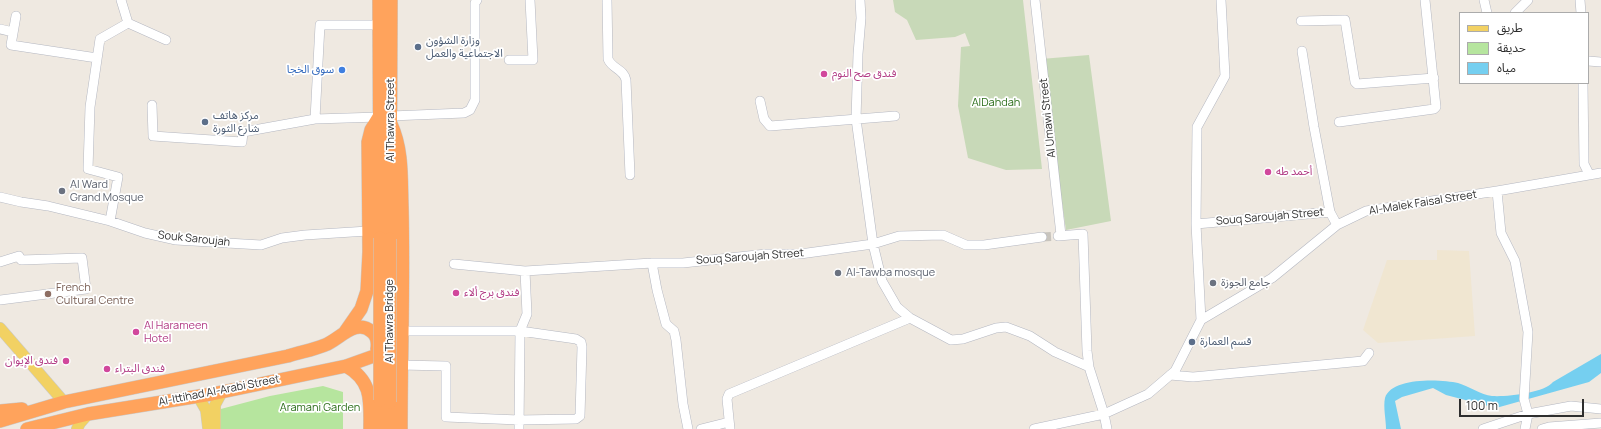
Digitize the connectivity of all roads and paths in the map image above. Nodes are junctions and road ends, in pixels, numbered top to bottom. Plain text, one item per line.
1 (121, 0) edge
2 (379, 0) edge
3 (391, 0) edge
4 (478, 0) edge
5 (530, 0) edge
6 (607, 0) edge
7 (860, 0) edge
8 (1035, 0) edge
9 (1221, 0) edge
10 (1425, 0) edge
11 (1484, 0) edge
12 (1528, 0) edge
13 (1580, 0) edge
14 (1487, 12) edge
15 (1517, 12) edge
16 (1581, 12) edge
17 (16, 16) dead end
18 (1301, 21) dead end
19 (128, 23) junction
20 (379, 25) junction
21 (0, 29) edge
22 (14, 32) junction
23 (166, 40) dead end
24 (1302, 51) dead end
25 (97, 58) junction
26 (509, 60) dead end
27 (1589, 61) edge
28 (1601, 62) edge
29 (1434, 78) junction
30 (1584, 84) edge
31 (760, 101) dead end
32 (152, 105) dead end
33 (895, 116) dead end
34 (315, 118) junction
35 (387, 119) junction
36 (856, 119) junction
37 (1339, 122) dead end
38 (1601, 172) edge
39 (1588, 174) junction
40 (630, 175) dead end
41 (1497, 191) junction
42 (0, 197) edge
43 (1330, 212) junction
44 (110, 221) junction
45 (1196, 224) junction
46 (1337, 225) junction
47 (368, 231) junction
48 (1042, 238) tunnel mouth
49 (385, 239) joint
50 (873, 244) junction
51 (403, 249) junction
52 (369, 252) junction
53 (0, 262) edge
54 (652, 263) junction
55 (454, 264) dead end
56 (525, 271) junction
57 (402, 289) junction
58 (367, 292) junction
59 (0, 300) edge
60 (910, 318) junction
61 (1201, 320) junction
62 (0, 328) edge
63 (401, 331) junction
64 (520, 331) junction
65 (345, 332) junction
66 (1369, 353) dead end
67 (374, 356) junction
68 (346, 366) junction
69 (400, 366) junction
70 (1089, 367) junction
71 (1170, 375) junction
72 (222, 392) junction
73 (198, 396) junction
74 (385, 399) junction
75 (64, 402) junction
76 (46, 407) junction
77 (1601, 409) edge
78 (0, 411) edge
79 (88, 414) junction
80 (1104, 414) junction
81 (1528, 414) junction
82 (0, 421) edge
83 (519, 424) edge
84 (729, 425) edge
85 (1595, 425) edge
86 (54, 426) edge
87 (27, 429) edge
88 (77, 429) edge
89 (208, 429) edge
90 (215, 429) edge
91 (370, 429) edge
92 (380, 429) edge
93 (390, 429) edge
94 (401, 429) edge
95 (688, 429) edge
96 (701, 429) edge
97 (1034, 429) edge
98 (1107, 429) edge
99 (1484, 429) edge
100 (1525, 429) edge
101 (1542, 429) edge

1 - 19 street
2 - 20 highway, Al Thawra Street
3 - 35 highway, Al Thawra Street
4 - 35 street
5 - 26 street
6 - 40 street
7 - 36 street
8 - 70 street, Al Umawi Street
9 - 45 street
10 - 29 street
11 - 14 street
12 - 15 street
13 - 16 street
17 - 22 street
18 - 29 street
19 - 23 street
19 - 25 street
20 - 34 street
20 - 35 highway, Al Thawra Street
21 - 22 street
22 - 25 street
24 - 43 street
25 - 44 street
27 - 28 street
29 - 37 street
30 - 39 street
31 - 36 street
32 - 34 street
33 - 36 street
34 - 35 street
35 - 47 highway
35 - 49 highway, Al Thawra Street
35 - 51 highway
36 - 50 street
38 - 39 street, Al-Malek Faisal Street
39 - 41 street, Al-Malek Faisal Street
41 - 46 street, Al-Malek Faisal Street
41 - 81 street
42 - 44 street, Souk Saroujah
43 - 45 street, Souq Saroujah Street
43 - 46 street, Souq Saroujah Street
44 - 47 street, Souk Saroujah
45 - 61 street
46 - 61 street, Al-Malek Faisal Street
47 - 52 highway
48 - 50 street, Souq Saroujah Street
49 - 74 highway, Al Thawra Bridge, bridge
50 - 54 street, Souq Saroujah Street
50 - 60 street
51 - 52 highway
51 - 57 highway
52 - 58 highway
53 - 59 street
54 - 56 street, Souq Saroujah Street
54 - 95 street
55 - 56 street, Souq Saroujah Street
56 - 64 street
57 - 58 highway
57 - 63 highway
58 - 65 highway
60 - 70 street
60 - 84 street
61 - 71 street
62 - 75 main road
63 - 64 street
63 - 67 highway, Al-Ittihad Al-Arabi Street
63 - 69 highway
64 - 83 street
64 - 83 street
65 - 67 highway
65 - 75 highway, Al-Ittihad Al-Arabi Street
66 - 71 street
67 - 68 highway, Al-Ittihad Al-Arabi Street
68 - 72 highway, Al-Ittihad Al-Arabi Street
68 - 74 highway
69 - 74 highway
69 - 83 street
70 - 80 street
71 - 80 street
72 - 73 highway, Al-Ittihad Al-Arabi Street
72 - 90 main road
73 - 79 highway, Al-Ittihad Al-Arabi Street
73 - 89 main road
74 - 91 highway
74 - 92 highway
74 - 93 highway
74 - 94 highway
75 - 76 highway, Al-Ittihad Al-Arabi Street
76 - 78 highway
76 - 82 highway, Al-Ittihad Al-Arabi Street
77 - 81 street
79 - 86 highway, Al-Ittihad Al-Arabi Street
79 - 88 main road
80 - 97 street
80 - 98 street
81 - 99 street
81 - 100 street
84 - 96 street
85 - 101 street
86 - 87 highway, Al-Ittihad Al-Arabi Street

